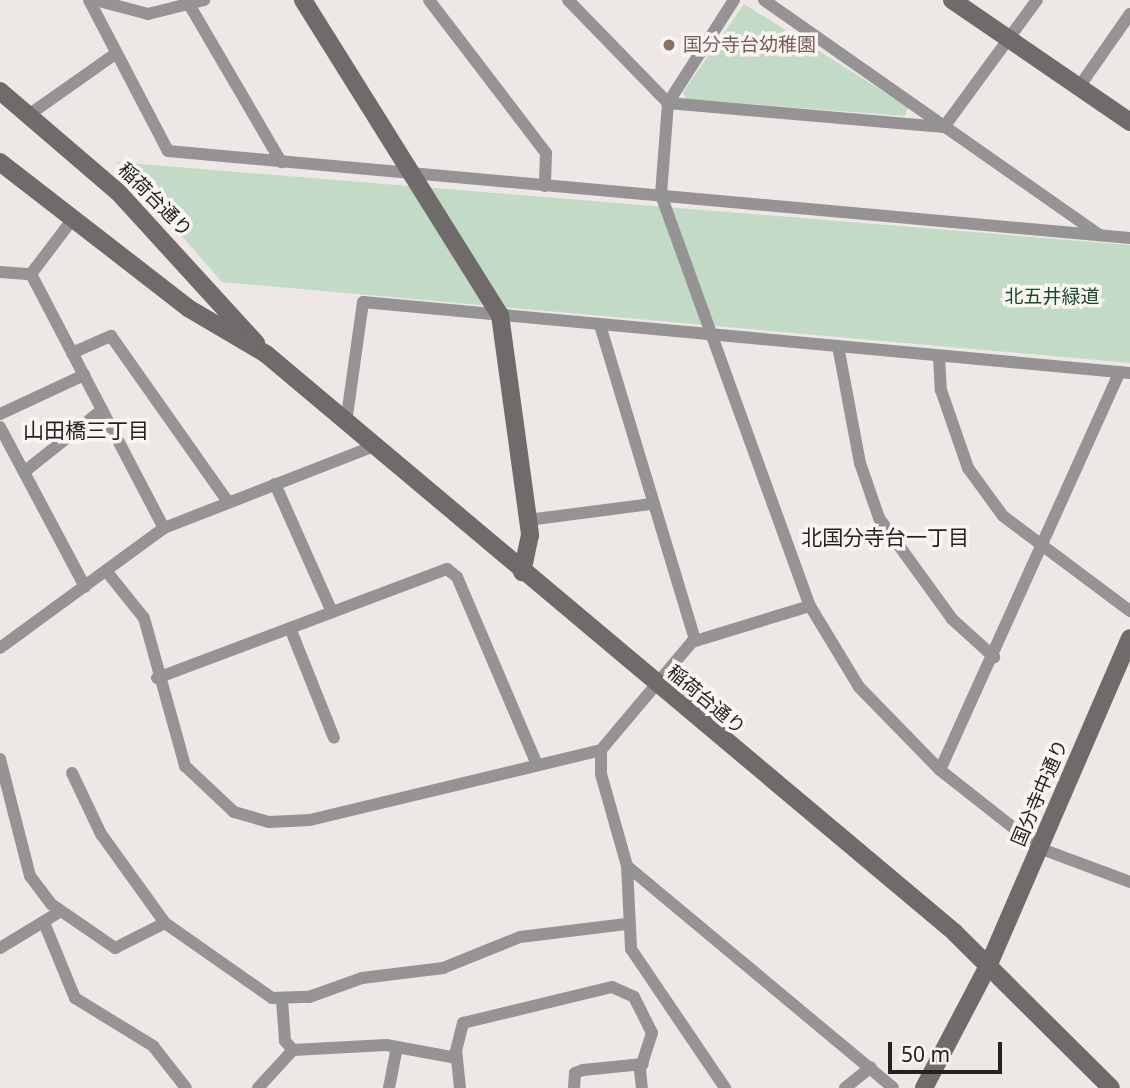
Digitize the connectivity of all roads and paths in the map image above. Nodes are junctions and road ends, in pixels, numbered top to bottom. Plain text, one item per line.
1 (89, 0) edge
2 (96, 0) edge
3 (204, 0) edge
4 (303, 0) edge
5 (429, 0) edge
6 (568, 0) edge
7 (734, 0) edge
8 (764, 0) edge
9 (952, 0) edge
10 (1037, 0) edge
11 (190, 6) junction
12 (1130, 14) edge
13 (1009, 41) junction
14 (116, 54) junction
15 (1079, 87) junction
16 (0, 91) edge
17 (668, 103) junction
18 (30, 114) junction
19 (1130, 122) edge
20 (944, 127) junction
21 (281, 162) junction
22 (0, 163) edge
23 (414, 175) junction
24 (545, 186) junction
25 (660, 195) junction
26 (72, 220) junction
27 (1100, 236) junction
28 (1130, 238) edge
29 (0, 272) edge
30 (31, 274) junction
31 (500, 315) junction
32 (600, 325) junction
33 (708, 332) junction
34 (838, 346) junction
35 (72, 353) junction
36 (266, 354) junction
37 (939, 356) junction
38 (1125, 372) edge
39 (84, 375) junction
40 (102, 410) junction
41 (0, 414) edge
42 (346, 423) junction
43 (0, 428) edge
44 (374, 446) junction
45 (24, 472) junction
46 (275, 484) junction
47 (228, 502) junction
48 (652, 504) junction
49 (528, 520) junction
50 (164, 528) junction
51 (1041, 545) junction
52 (107, 572) junction
53 (522, 572) junction
54 (85, 587) junction
55 (810, 606) junction
56 (1130, 611) edge
57 (332, 612) junction
58 (290, 628) junction
59 (1130, 638) edge
60 (695, 640) junction
61 (0, 648) edge
62 (994, 656) junction
63 (157, 678) junction
64 (654, 684) junction
65 (334, 738) dead end
66 (601, 750) junction
67 (0, 759) edge
68 (537, 765) junction
69 (940, 770) junction
70 (72, 773) dead end
71 (1039, 848) junction
72 (627, 866) junction
73 (1130, 882) edge
74 (61, 911) junction
75 (165, 923) junction
76 (626, 923) junction
77 (46, 925) junction
78 (0, 948) edge
79 (989, 964) junction
80 (282, 1000) junction
81 (397, 1047) junction
82 (293, 1050) junction
83 (457, 1058) junction
84 (643, 1065) junction
85 (872, 1067) junction
86 (186, 1088) edge
87 (258, 1088) edge
88 (389, 1088) edge
89 (460, 1088) edge
90 (574, 1088) edge
91 (642, 1088) edge
92 (725, 1088) edge
93 (845, 1088) edge
94 (893, 1088) edge
95 (924, 1088) edge
96 (1111, 1088) edge

1 - 14 street
2 - 11 street
3 - 11 street
4 - 23 street
5 - 24 street
6 - 17 street
7 - 17 street
8 - 20 street
9 - 13 street
10 - 13 street
11 - 21 street
12 - 15 street
13 - 15 street
13 - 20 street
14 - 18 street
14 - 21 street
15 - 19 street
16 - 18 street, 稲荷台通り
17 - 20 street
17 - 25 street
18 - 36 street, 稲荷台通り
20 - 27 street
21 - 23 street
22 - 26 street, 稲荷台通り
23 - 24 street
23 - 31 street
24 - 25 street
25 - 27 street
25 - 33 street
26 - 30 street
26 - 36 street, 稲荷台通り
27 - 28 street
29 - 30 street
30 - 35 street
31 - 32 street
31 - 42 street
31 - 49 street
32 - 33 street
32 - 48 street
33 - 34 street
33 - 55 street
34 - 37 street
34 - 62 street
35 - 39 street
35 - 47 street
36 - 42 street, 稲荷台通り
37 - 38 street
37 - 51 street
38 - 51 street
39 - 40 street
39 - 41 street
40 - 45 street
40 - 50 street
42 - 44 street, 稲荷台通り
43 - 45 street
44 - 46 street
44 - 53 street, 稲荷台通り
45 - 54 street
46 - 47 street
46 - 57 street
47 - 50 street
48 - 49 street
48 - 60 street
49 - 53 street
50 - 52 street
51 - 56 street
51 - 62 street
52 - 54 street
52 - 63 street
53 - 64 street, 稲荷台通り
54 - 61 street
55 - 60 street
55 - 69 street
57 - 58 street
57 - 68 street
58 - 63 street
58 - 65 street
59 - 71 street, 国分寺中通り
60 - 64 street
62 - 69 street
63 - 68 street
64 - 66 street
64 - 79 street, 稲荷台通り
66 - 68 street
66 - 72 street
67 - 74 street
69 - 71 street
70 - 75 street
71 - 73 street
71 - 79 street, 国分寺中通り
72 - 76 street
72 - 85 street
74 - 75 street
74 - 77 street
75 - 80 street
76 - 80 street
76 - 92 street
77 - 78 street
77 - 86 street
79 - 95 street, 国分寺中通り
79 - 96 street, 稲荷台通り
80 - 82 street
81 - 82 street
81 - 83 street
81 - 88 street
82 - 87 street
83 - 84 street
83 - 89 street
84 - 90 street
84 - 91 street
85 - 93 street
85 - 94 street

